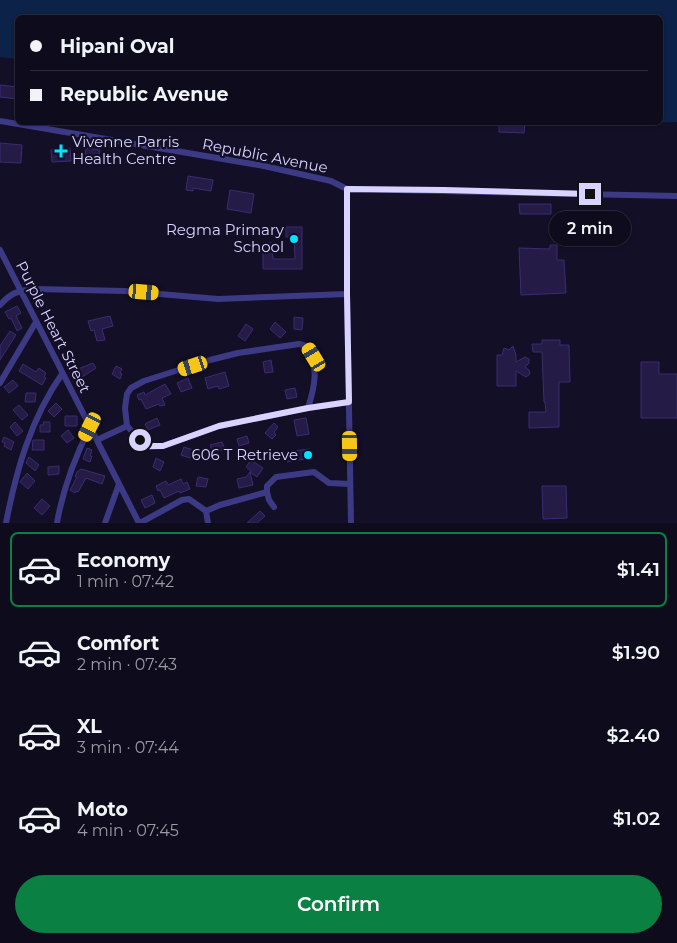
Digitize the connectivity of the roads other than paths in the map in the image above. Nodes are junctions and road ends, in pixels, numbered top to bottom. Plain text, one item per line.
1 (0, 121) edge
2 (15, 124) edge
3 (23, 125) edge
4 (347, 189) junction
5 (677, 196) edge
6 (0, 250) edge
7 (20, 290) junction
8 (347, 294) junction
9 (0, 305) edge
10 (36, 322) junction
11 (62, 374) junction
12 (0, 383) edge
13 (349, 402) junction
14 (308, 408) junction
15 (127, 426) junction
16 (90, 427) junction
17 (97, 440) junction
18 (119, 484) junction
19 (350, 484) junction
20 (266, 492) junction
21 (274, 507) dead end
22 (206, 511) junction
23 (6, 523) edge
24 (57, 523) edge
25 (105, 523) edge
26 (140, 523) edge
27 (208, 523) edge
28 (351, 523) edge

1 - 2 street, Republic Avenue
3 - 4 street, Republic Avenue
4 - 5 street, Republic Avenue
4 - 8 street
6 - 7 street, Purple Heart Street
7 - 8 street
7 - 9 street
7 - 10 street, Purple Heart Street
8 - 13 street
10 - 11 street, Purple Heart Street
10 - 12 street
11 - 16 street, Purple Heart Street
11 - 23 street
13 - 14 street
13 - 19 street
14 - 15 street
14 - 15 street
15 - 17 street
16 - 17 street, Purple Heart Street
16 - 24 street
17 - 18 street, Purple Heart Street
18 - 25 street
18 - 26 street, Purple Heart Street
19 - 20 street
19 - 28 street
20 - 21 street
20 - 22 street
22 - 26 street
22 - 27 street

